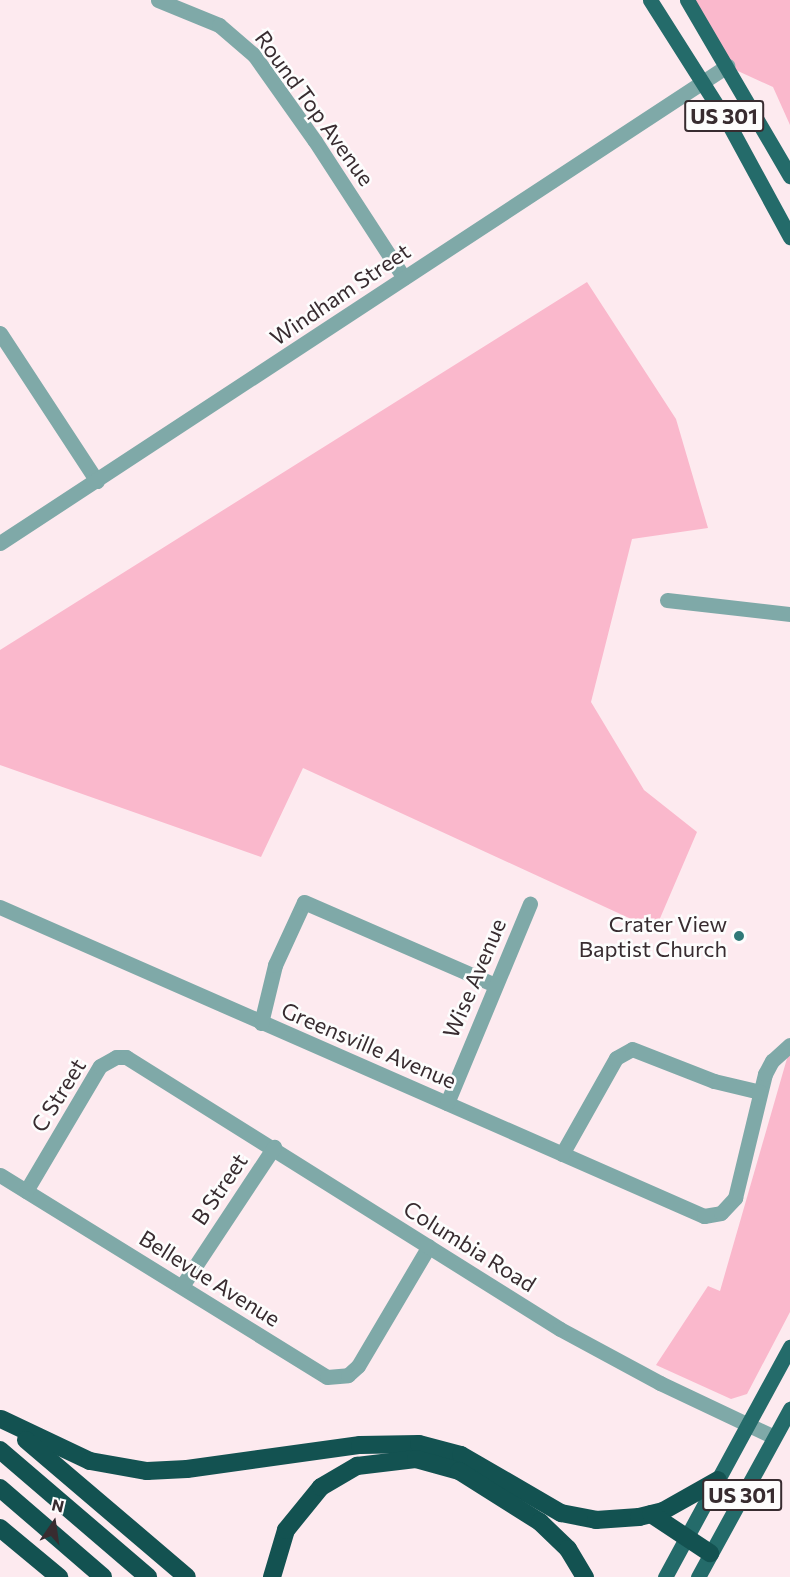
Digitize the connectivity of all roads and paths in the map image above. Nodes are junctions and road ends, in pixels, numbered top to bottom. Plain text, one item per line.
1 (158, 0) edge
2 (650, 0) edge
3 (687, 0) edge
4 (727, 66) junction
5 (703, 81) junction
6 (790, 176) edge
7 (790, 237) edge
8 (404, 279) junction
9 (0, 333) edge
10 (97, 481) junction
11 (0, 543) edge
12 (668, 600) dead end
13 (790, 614) edge
14 (530, 904) dead end
15 (0, 907) edge
16 (495, 985) junction
17 (261, 1023) junction
18 (790, 1045) edge
19 (177, 1088) joint
20 (760, 1092) junction
21 (447, 1103) junction
22 (274, 1148) junction
23 (562, 1154) junction
24 (0, 1175) edge
25 (26, 1191) junction
26 (429, 1246) junction
27 (182, 1286) junction
28 (790, 1347) edge
29 (790, 1409) edge
30 (0, 1418) edge
31 (748, 1424) junction
32 (774, 1437) junction
33 (0, 1450) edge
34 (718, 1480) junction
35 (0, 1488) edge
36 (651, 1514) junction
37 (0, 1528) edge
38 (686, 1539) junction
39 (710, 1553) junction
40 (57, 1576) edge
41 (103, 1577) edge
42 (148, 1577) edge
43 (187, 1577) edge
44 (272, 1577) edge
45 (585, 1577) edge
46 (665, 1577) edge
47 (698, 1577) edge

1 - 8 street, Round Top Avenue
2 - 5 main road, US 301
3 - 4 main road, US 301
4 - 5 street, Windham Street
4 - 6 main road, US 301
5 - 7 main road, US 301
5 - 8 street, Windham Street
8 - 10 street, Windham Street
9 - 10 street
10 - 11 street, Windham Street
12 - 13 street
14 - 16 street, Wise Avenue
15 - 17 street, Greensville Avenue
16 - 17 street
16 - 21 street, Wise Avenue
17 - 21 street, Greensville Avenue
18 - 20 street
19 - 22 street, Columbia Road
19 - 25 street, C Street
20 - 23 street
20 - 23 street, Greensville Avenue
21 - 23 street, Greensville Avenue
22 - 26 street, Columbia Road
22 - 27 street, B Street
24 - 25 street, Bellevue Avenue
25 - 27 street, Bellevue Avenue
26 - 27 street, Bellevue Avenue
26 - 31 street, Columbia Road
28 - 31 main road, US 301
29 - 32 main road, US 301
30 - 36 highway
30 - 43 highway
31 - 32 street, Columbia Road
31 - 34 main road, US 301
32 - 39 main road, US 301
33 - 42 highway
34 - 36 highway
34 - 38 main road, US 301
35 - 41 highway
36 - 38 highway
37 - 40 highway
38 - 39 highway
38 - 46 main road, US 301
39 - 47 main road, US 301
44 - 45 highway

